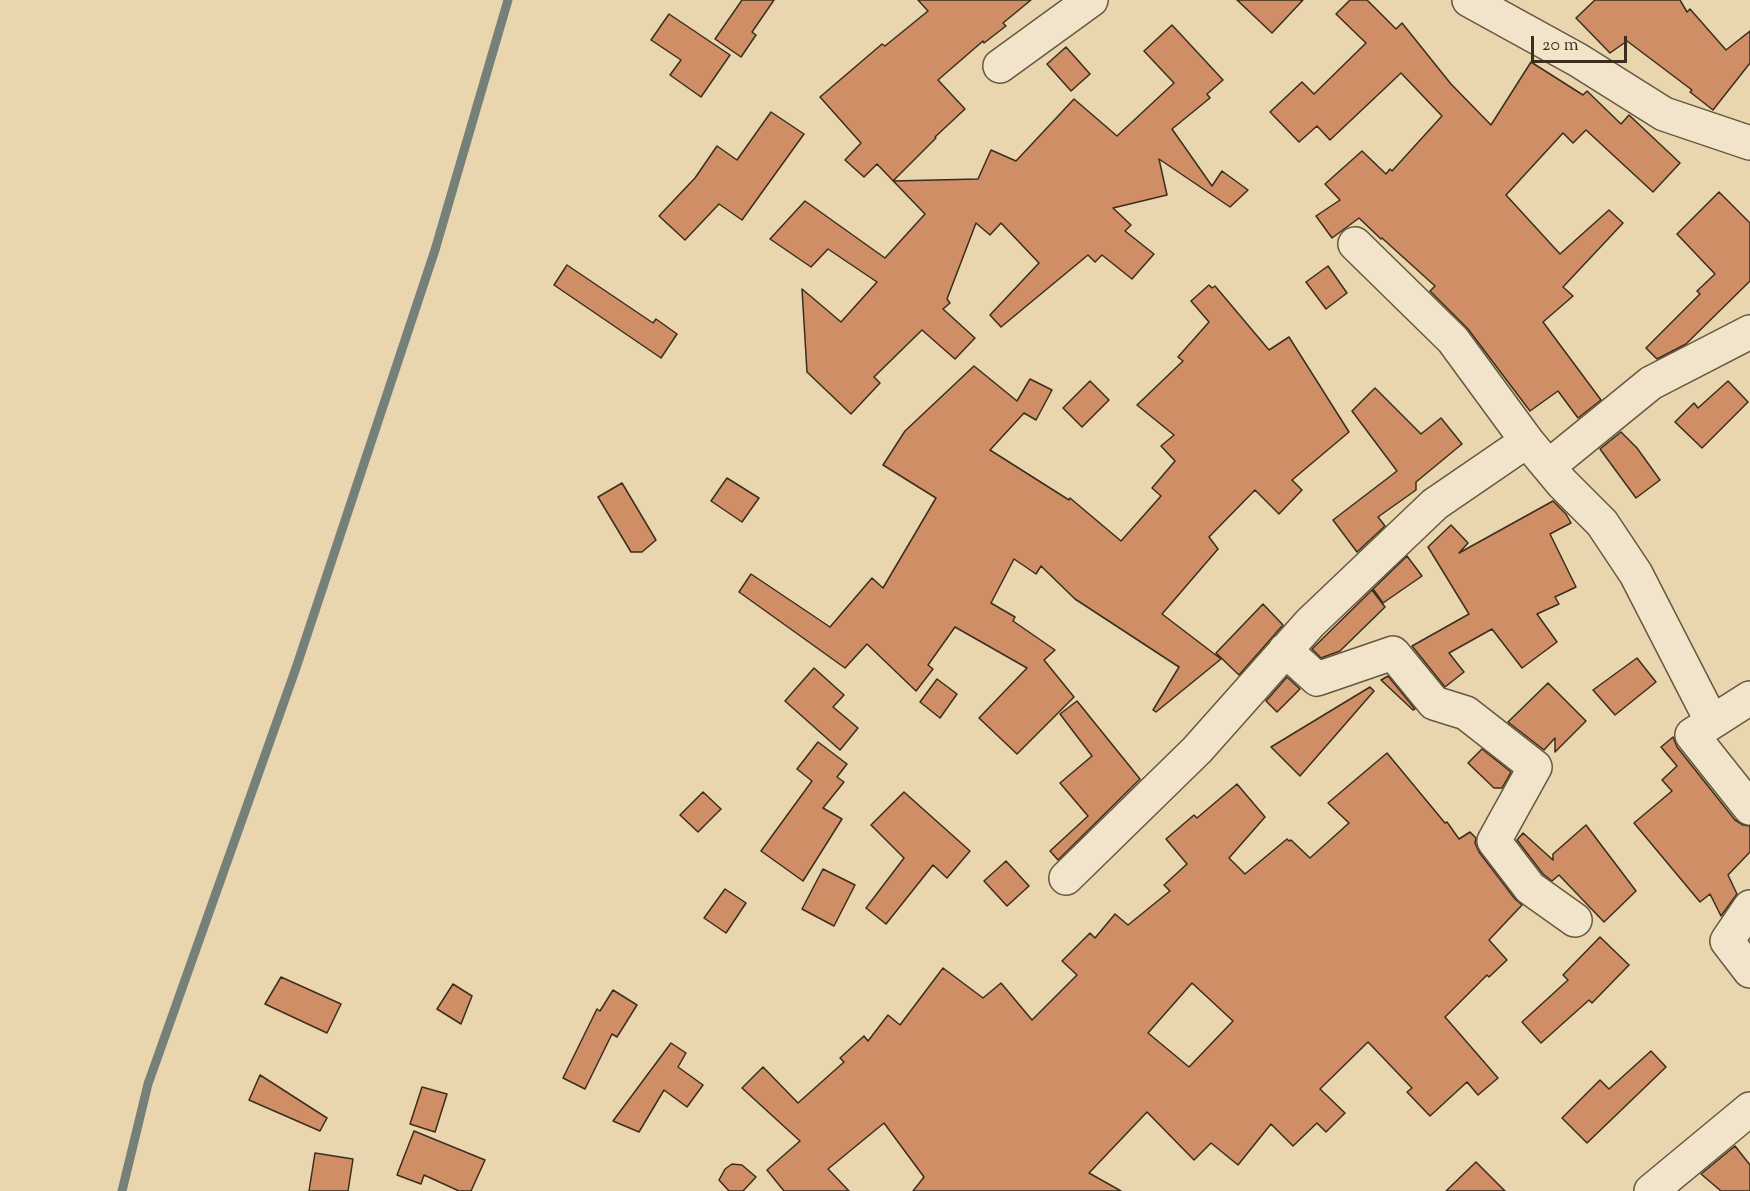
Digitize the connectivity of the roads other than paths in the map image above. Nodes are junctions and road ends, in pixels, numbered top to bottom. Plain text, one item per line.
1 (1091, 0) edge
2 (1469, 0) edge
3 (1000, 66) dead end
4 (1750, 143) edge
5 (1355, 244) dead end
6 (1750, 332) edge
7 (1527, 441) junction
8 (1549, 466) junction
9 (1285, 650) junction
10 (1750, 698) edge
11 (1712, 722) junction
12 (1750, 808) edge
13 (1066, 878) dead end
14 (1750, 907) edge
15 (1575, 920) dead end
16 (1750, 971) edge
17 (1750, 1109) edge
18 (1651, 1191) edge

1 - 3 street
2 - 4 street
5 - 7 street
6 - 8 street
7 - 8 street
7 - 9 street
8 - 11 street
9 - 13 street
9 - 15 street
10 - 11 street
11 - 12 street
14 - 16 street
17 - 18 street

